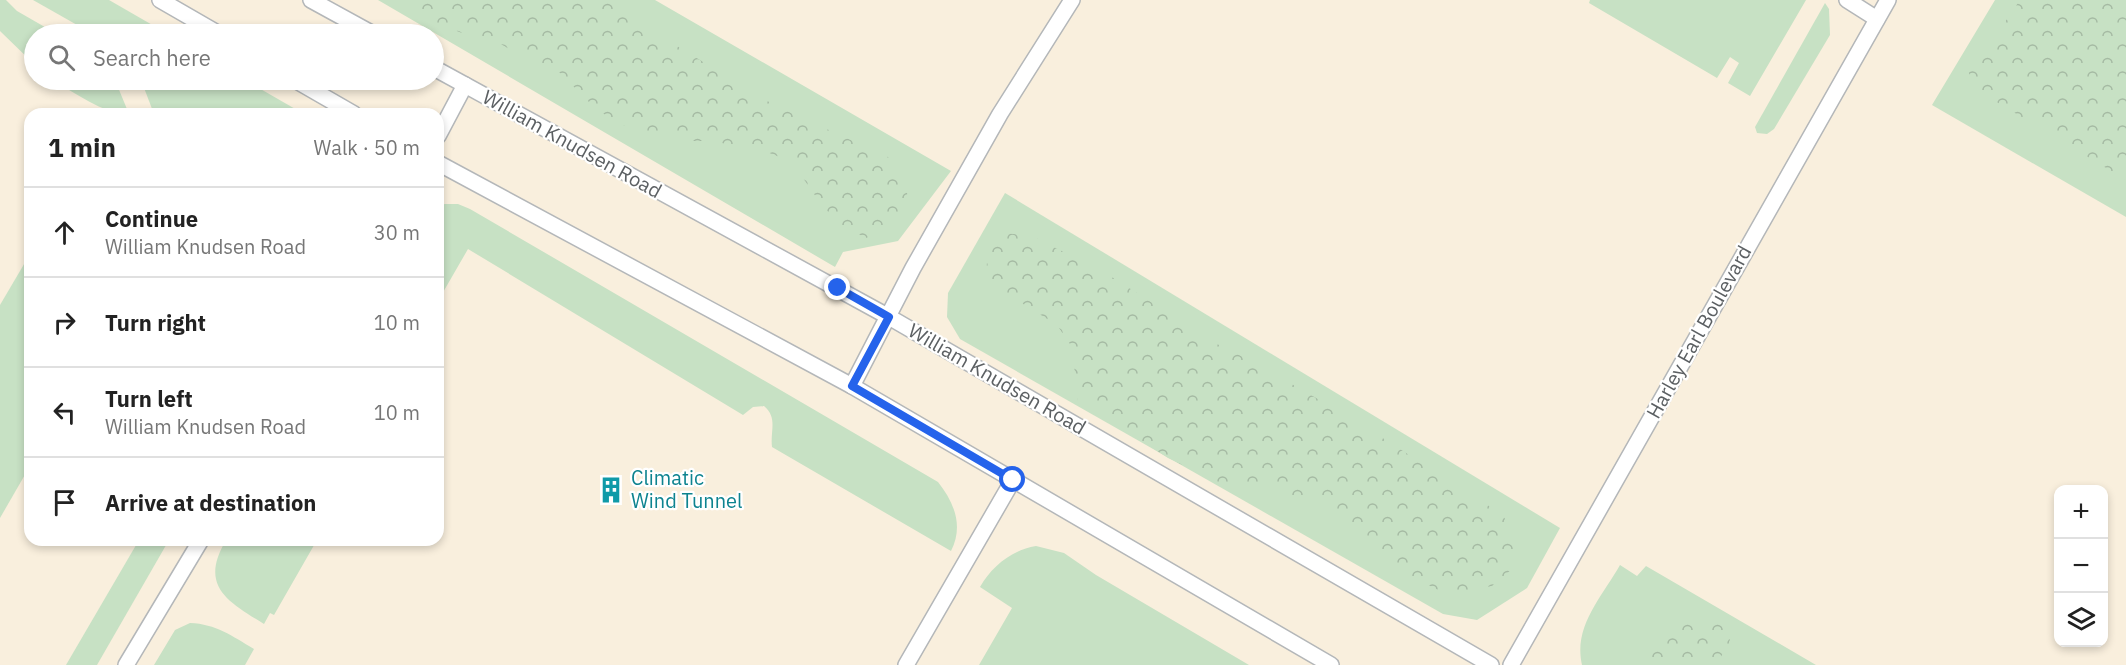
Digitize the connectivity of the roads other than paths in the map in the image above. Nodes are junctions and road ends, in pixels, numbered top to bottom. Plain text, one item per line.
1 (160, 0) edge
2 (311, 0) edge
3 (1072, 0) edge
4 (1846, 0) edge
5 (1888, 0) edge
6 (330, 7) edge
7 (1877, 19) junction
8 (202, 24) edge
9 (357, 24) edge
10 (444, 74) edge
11 (465, 86) junction
12 (312, 90) edge
13 (344, 108) edge
14 (444, 125) edge
15 (444, 166) edge
16 (889, 317) junction
17 (852, 386) junction
18 (1013, 480) junction
19 (197, 546) edge
20 (126, 665) edge
21 (906, 665) edge
22 (1331, 665) edge
23 (1491, 665) edge
24 (1511, 665) edge

1 - 8 lane
2 - 6 lane
3 - 16 lane
4 - 7 lane
5 - 7 lane, Harley Earl Boulevard
6 - 9 lane
7 - 24 lane, Harley Earl Boulevard
10 - 11 lane, William Knudsen Road
11 - 14 lane
11 - 16 lane, William Knudsen Road
12 - 13 lane
15 - 17 lane
16 - 17 lane
16 - 23 lane, William Knudsen Road
17 - 18 lane
18 - 21 lane
18 - 22 lane
19 - 20 lane

